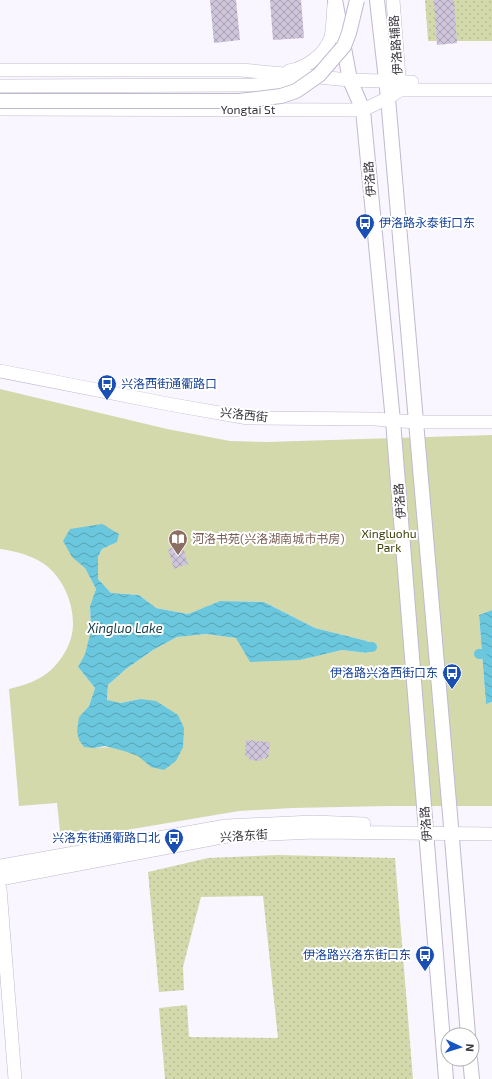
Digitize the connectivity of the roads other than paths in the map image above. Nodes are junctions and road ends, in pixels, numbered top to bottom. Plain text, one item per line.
1 (335, 0) edge
2 (345, 0) edge
3 (357, 0) edge
4 (377, 0) edge
5 (393, 0) edge
6 (0, 70) edge
7 (241, 70) junction
8 (350, 80) junction
9 (492, 82) edge
10 (395, 85) junction
11 (0, 86) edge
12 (492, 90) edge
13 (388, 98) junction
14 (0, 101) edge
15 (0, 109) edge
16 (363, 110) junction
17 (0, 363) edge
18 (0, 371) edge
19 (492, 414) edge
20 (393, 417) junction
21 (415, 418) junction
22 (492, 422) edge
23 (492, 827) edge
24 (426, 829) junction
25 (452, 830) junction
26 (492, 834) edge
27 (0, 866) edge
28 (0, 879) edge
29 (0, 889) edge
30 (467, 1027) edge
31 (471, 1067) edge
32 (15, 1079) edge
33 (446, 1079) edge
34 (472, 1079) edge

1 - 7 street
1 - 8 main road, 伊洛路
2 - 8 main road
3 - 14 main road, bridge
4 - 10 main road, 伊洛路
5 - 10 street, 伊洛路辅路
6 - 7 street
7 - 8 street
8 - 10 street
8 - 11 street
8 - 16 main road, 伊洛路
9 - 10 street
10 - 12 street
10 - 13 main road, 伊洛路
13 - 16 street, Yongtai St
13 - 21 main road, 伊洛路
15 - 16 street, Yongtai St
16 - 20 main road, 伊洛路
17 - 20 street, 兴洛西街
18 - 20 street, 兴洛西街
19 - 21 street, 兴洛西街
20 - 21 street, 兴洛西街
20 - 24 main road, 伊洛路
21 - 22 street, 兴洛西街
21 - 25 main road, 伊洛路
23 - 25 street, 兴洛东街
24 - 25 street, 兴洛东街
24 - 27 street, 兴洛东街
24 - 28 street, 兴洛东街
24 - 33 main road, 伊洛路
25 - 26 street, 兴洛东街
25 - 30 main road, 伊洛路
29 - 32 street
31 - 34 main road

